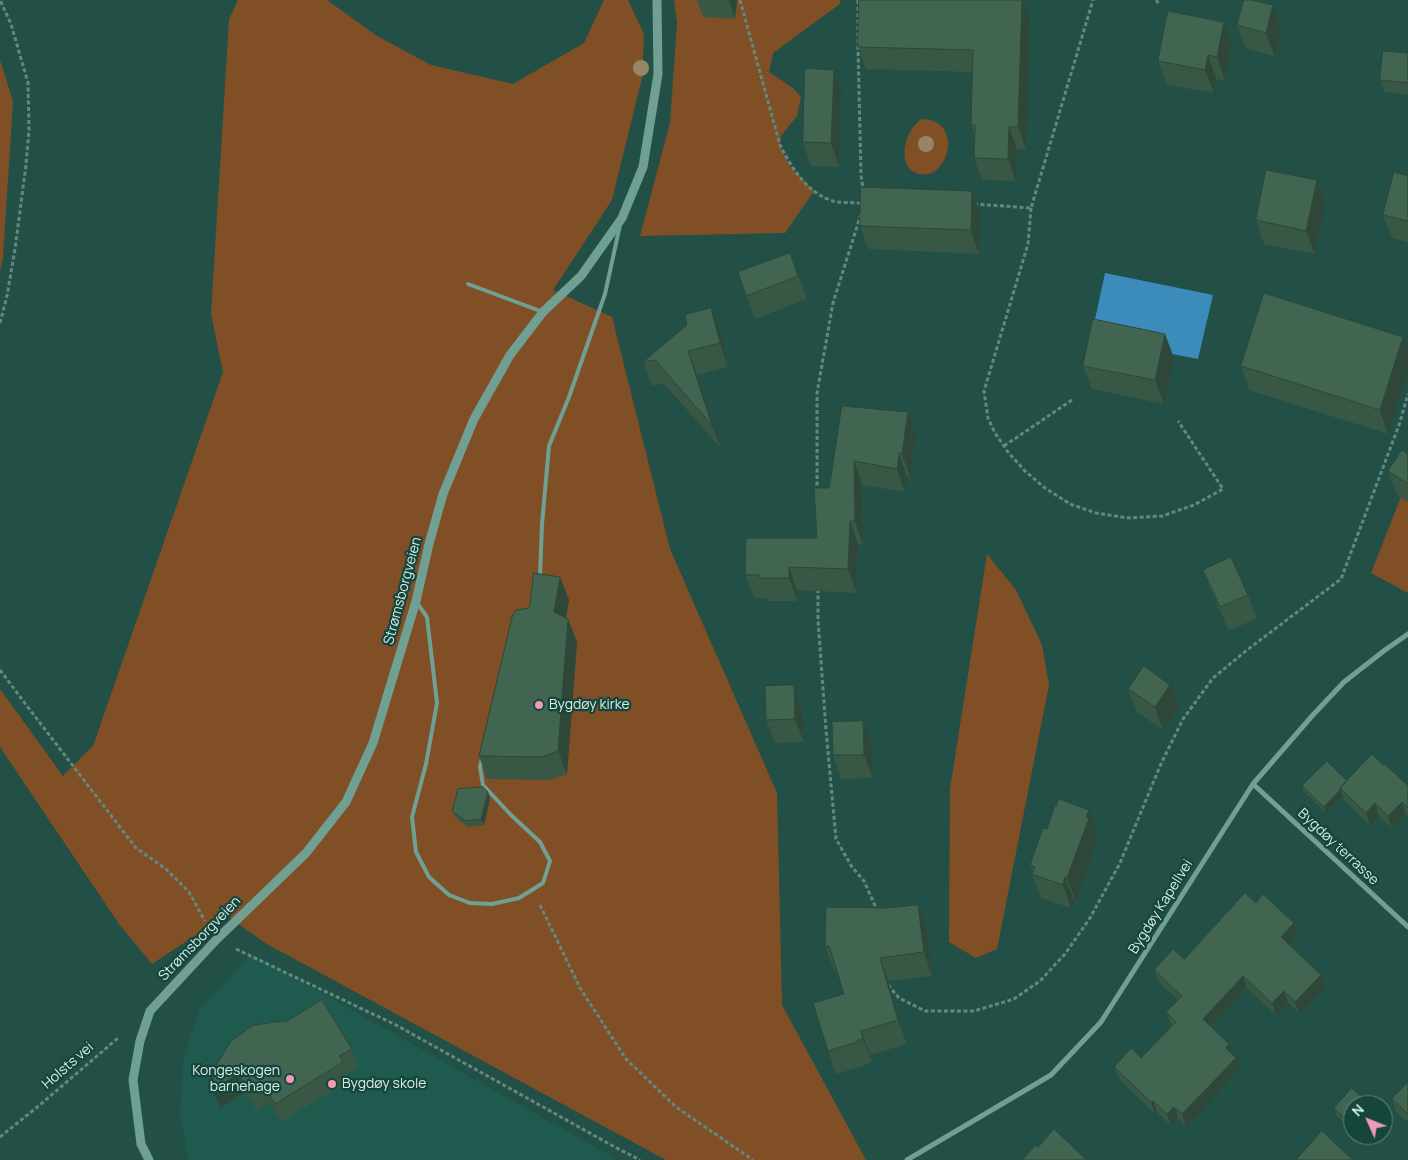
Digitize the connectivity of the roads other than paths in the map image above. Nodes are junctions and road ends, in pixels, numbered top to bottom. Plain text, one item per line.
1 (657, 0) edge
2 (622, 218) junction
3 (468, 284) dead end
4 (543, 312) junction
5 (538, 582) edge
6 (416, 602) junction
7 (1408, 634) edge
8 (484, 753) edge
9 (1253, 784) junction
10 (1408, 927) edge
11 (149, 1160) edge
12 (907, 1160) edge

1 - 2 street, Strømsborgveien
2 - 4 street, Strømsborgveien
2 - 5 lane
3 - 4 lane
4 - 6 street, Strømsborgveien
6 - 8 lane
6 - 11 street, Strømsborgveien
7 - 9 street, Bygdøy Kapellvei
9 - 10 street, Bygdøy terrasse
9 - 12 street, Bygdøy Kapellvei

